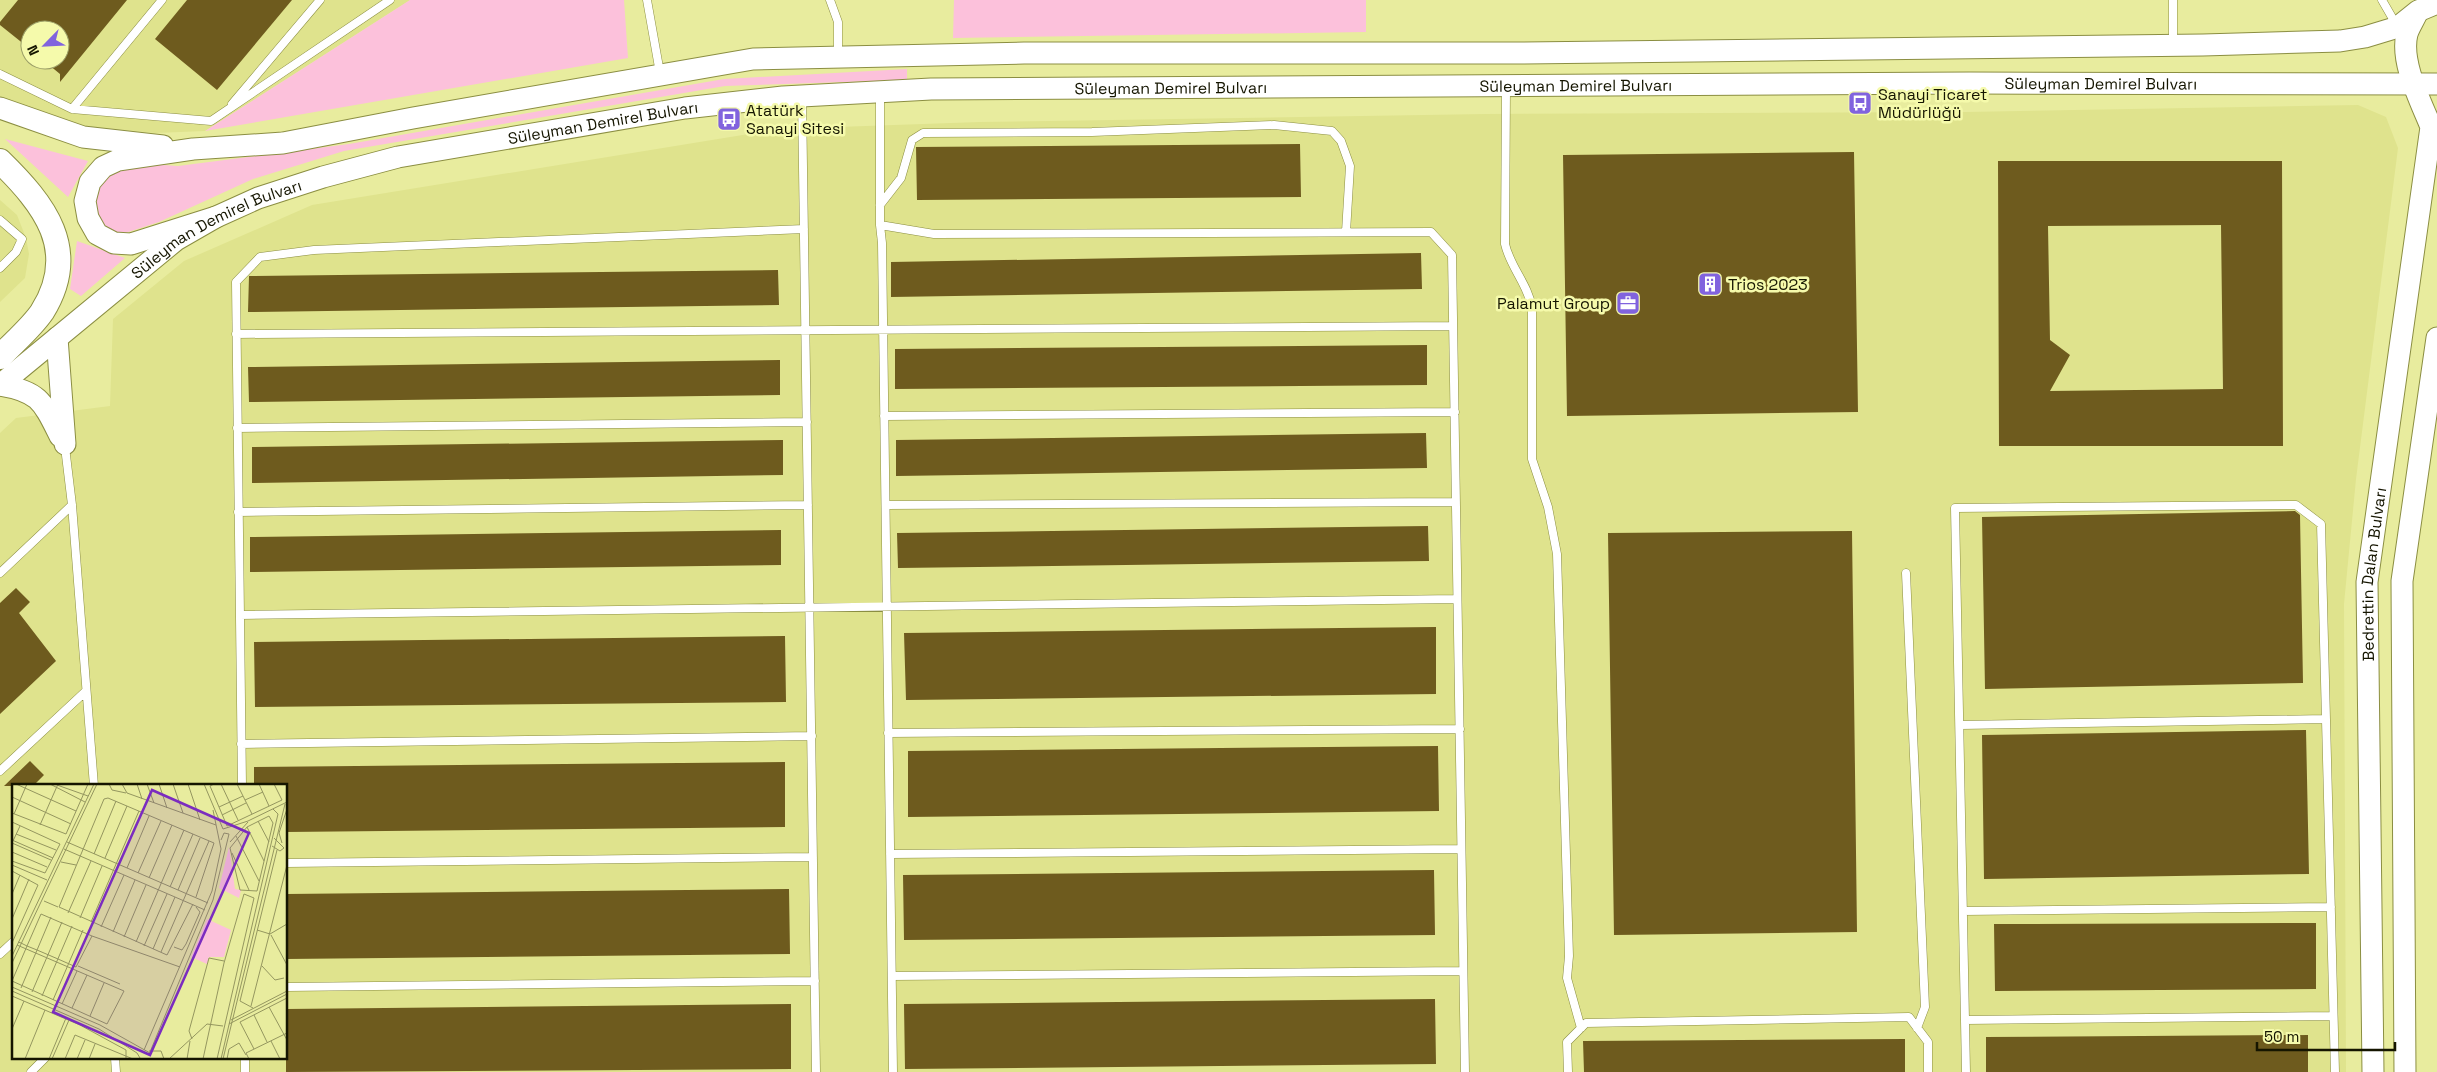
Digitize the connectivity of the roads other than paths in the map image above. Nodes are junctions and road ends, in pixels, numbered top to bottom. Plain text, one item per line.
1 (162, 0) edge
2 (320, 0) edge
3 (390, 0) edge
4 (647, 0) edge
5 (830, 0) edge
6 (2173, 0) edge
7 (2382, 0) edge
8 (2427, 5) edge
9 (2398, 27) junction
10 (2173, 46) junction
11 (838, 56) junction
12 (0, 74) edge
13 (660, 75) junction
14 (2414, 84) junction
15 (2437, 84) edge
16 (1506, 86) junction
17 (880, 92) junction
18 (802, 96) junction
19 (0, 108) edge
20 (72, 109) junction
21 (226, 111) junction
22 (193, 149) junction
23 (0, 161) edge
24 (880, 205) junction
25 (216, 217) junction
26 (0, 220) edge
27 (880, 225) junction
28 (804, 229) junction
29 (1346, 232) junction
30 (0, 268) edge
31 (1453, 326) junction
32 (806, 330) junction
33 (883, 330) junction
34 (236, 334) junction
35 (57, 338) junction
36 (2437, 338) edge
37 (0, 357) edge
38 (0, 385) edge
39 (1455, 412) junction
40 (884, 416) junction
41 (807, 422) junction
42 (237, 428) junction
43 (65, 444) junction
44 (1456, 502) junction
45 (72, 505) junction
46 (808, 505) junction
47 (886, 506) junction
48 (238, 512) junction
49 (0, 573) edge
50 (1906, 573) dead end
51 (1457, 599) junction
52 (887, 606) junction
53 (810, 607) junction
54 (240, 615) junction
55 (86, 691) junction
56 (2326, 719) junction
57 (1961, 725) junction
58 (1460, 729) junction
59 (888, 733) junction
60 (812, 736) junction
61 (241, 744) junction
62 (0, 772) edge
63 (94, 784) edge
64 (242, 784) edge
65 (1461, 849) junction
66 (890, 854) junction
67 (813, 857) junction
68 (288, 863) edge
69 (2330, 907) junction
70 (1963, 911) junction
71 (12, 943) edge
72 (0, 954) edge
73 (1463, 971) junction
74 (892, 976) junction
75 (815, 980) junction
76 (288, 987) edge
77 (2333, 1016) junction
78 (1965, 1020) junction
79 (1581, 1028) junction
80 (1917, 1028) junction
81 (43, 1060) edge
82 (31, 1072) edge
83 (816, 1072) edge
84 (893, 1072) edge
85 (1465, 1072) edge
86 (1568, 1072) edge
87 (1928, 1072) edge
88 (1966, 1072) edge
89 (2335, 1072) edge
90 (2373, 1072) edge
91 (2405, 1072) edge

1 - 20 lane
2 - 21 lane
3 - 21 lane
4 - 13 lane
5 - 11 lane
6 - 10 lane
7 - 9 lane
8 - 9 street, Süleyman Demirel Bulvarı
8 - 14 street, Süleyman Demirel Bulvarı
9 - 10 street, Süleyman Demirel Bulvarı
10 - 11 street, Süleyman Demirel Bulvarı
11 - 13 street, Süleyman Demirel Bulvarı
12 - 20 lane
13 - 22 street, Süleyman Demirel Bulvarı
14 - 15 street, Süleyman Demirel Bulvarı
14 - 16 street, Süleyman Demirel Bulvarı
14 - 90 street, Bedrettin Dalan Bulvarı
16 - 17 street, Süleyman Demirel Bulvarı
16 - 79 lane
17 - 18 street, Süleyman Demirel Bulvarı
17 - 24 lane
18 - 25 street, Süleyman Demirel Bulvarı
18 - 28 lane
19 - 22 street
20 - 21 lane
22 - 25 street
23 - 37 main road
24 - 27 lane
24 - 29 lane
25 - 35 street, Süleyman Demirel Bulvarı
26 - 30 lane
27 - 29 lane
27 - 33 lane
28 - 32 lane
28 - 34 lane
29 - 31 lane
31 - 33 lane
31 - 39 lane
32 - 33 lane
32 - 34 lane
32 - 41 lane
33 - 40 lane
34 - 42 lane
35 - 38 street, Süleyman Demirel Bulvarı
35 - 43 street
36 - 91 street, Bedrettin Dalan Bulvarı
38 - 43 street
39 - 40 lane
39 - 44 lane
40 - 47 lane
41 - 42 lane
41 - 46 lane
42 - 48 lane
43 - 45 lane
44 - 47 lane
44 - 51 lane
45 - 49 lane
45 - 55 lane
46 - 48 lane
46 - 53 lane
47 - 52 lane
48 - 54 lane
50 - 80 lane
51 - 52 lane
51 - 58 lane
52 - 53 lane
52 - 59 lane
53 - 54 lane
53 - 60 lane
54 - 61 lane
55 - 62 lane
55 - 63 lane
56 - 57 lane
56 - 57 lane
56 - 69 lane
57 - 70 lane
58 - 59 lane
58 - 65 lane
59 - 66 lane
60 - 61 lane
60 - 67 lane
61 - 64 lane
65 - 66 lane
65 - 73 lane
66 - 74 lane
67 - 68 lane
67 - 75 lane
69 - 70 lane
69 - 77 lane
70 - 78 lane
71 - 72 lane
73 - 74 lane
73 - 85 lane
74 - 84 lane
75 - 76 lane
75 - 83 lane
77 - 78 lane
77 - 89 lane
78 - 88 lane
79 - 80 lane
79 - 86 lane
80 - 87 lane
81 - 82 lane

